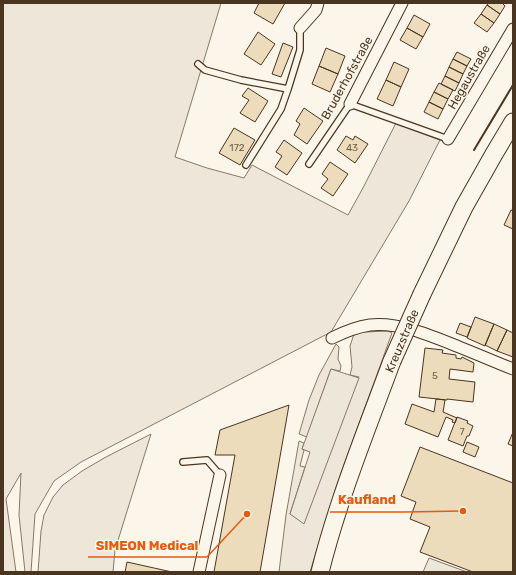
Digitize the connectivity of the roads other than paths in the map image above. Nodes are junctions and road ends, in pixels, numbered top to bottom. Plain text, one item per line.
1 (318, 3) edge
2 (402, 3) edge
3 (300, 28) joint
4 (513, 29) edge
5 (198, 64) dead end
6 (288, 89) junction
7 (350, 104) junction
8 (513, 122) edge
9 (448, 139) joint
10 (309, 164) dead end
11 (246, 165) dead end
12 (332, 338) dead end
13 (513, 369) edge
14 (183, 462) dead end
15 (220, 475) joint
16 (199, 572) edge
17 (320, 572) edge

1 - 3 street
2 - 7 street, Bruderhofstraße
3 - 6 lane
4 - 9 street, Hegaustraße
5 - 6 lane
6 - 11 lane
7 - 9 lane
7 - 10 lane, Bruderhofstraße
8 - 17 main road, Kreuzstraße, bridge
12 - 13 street
14 - 15 lane
15 - 16 street

